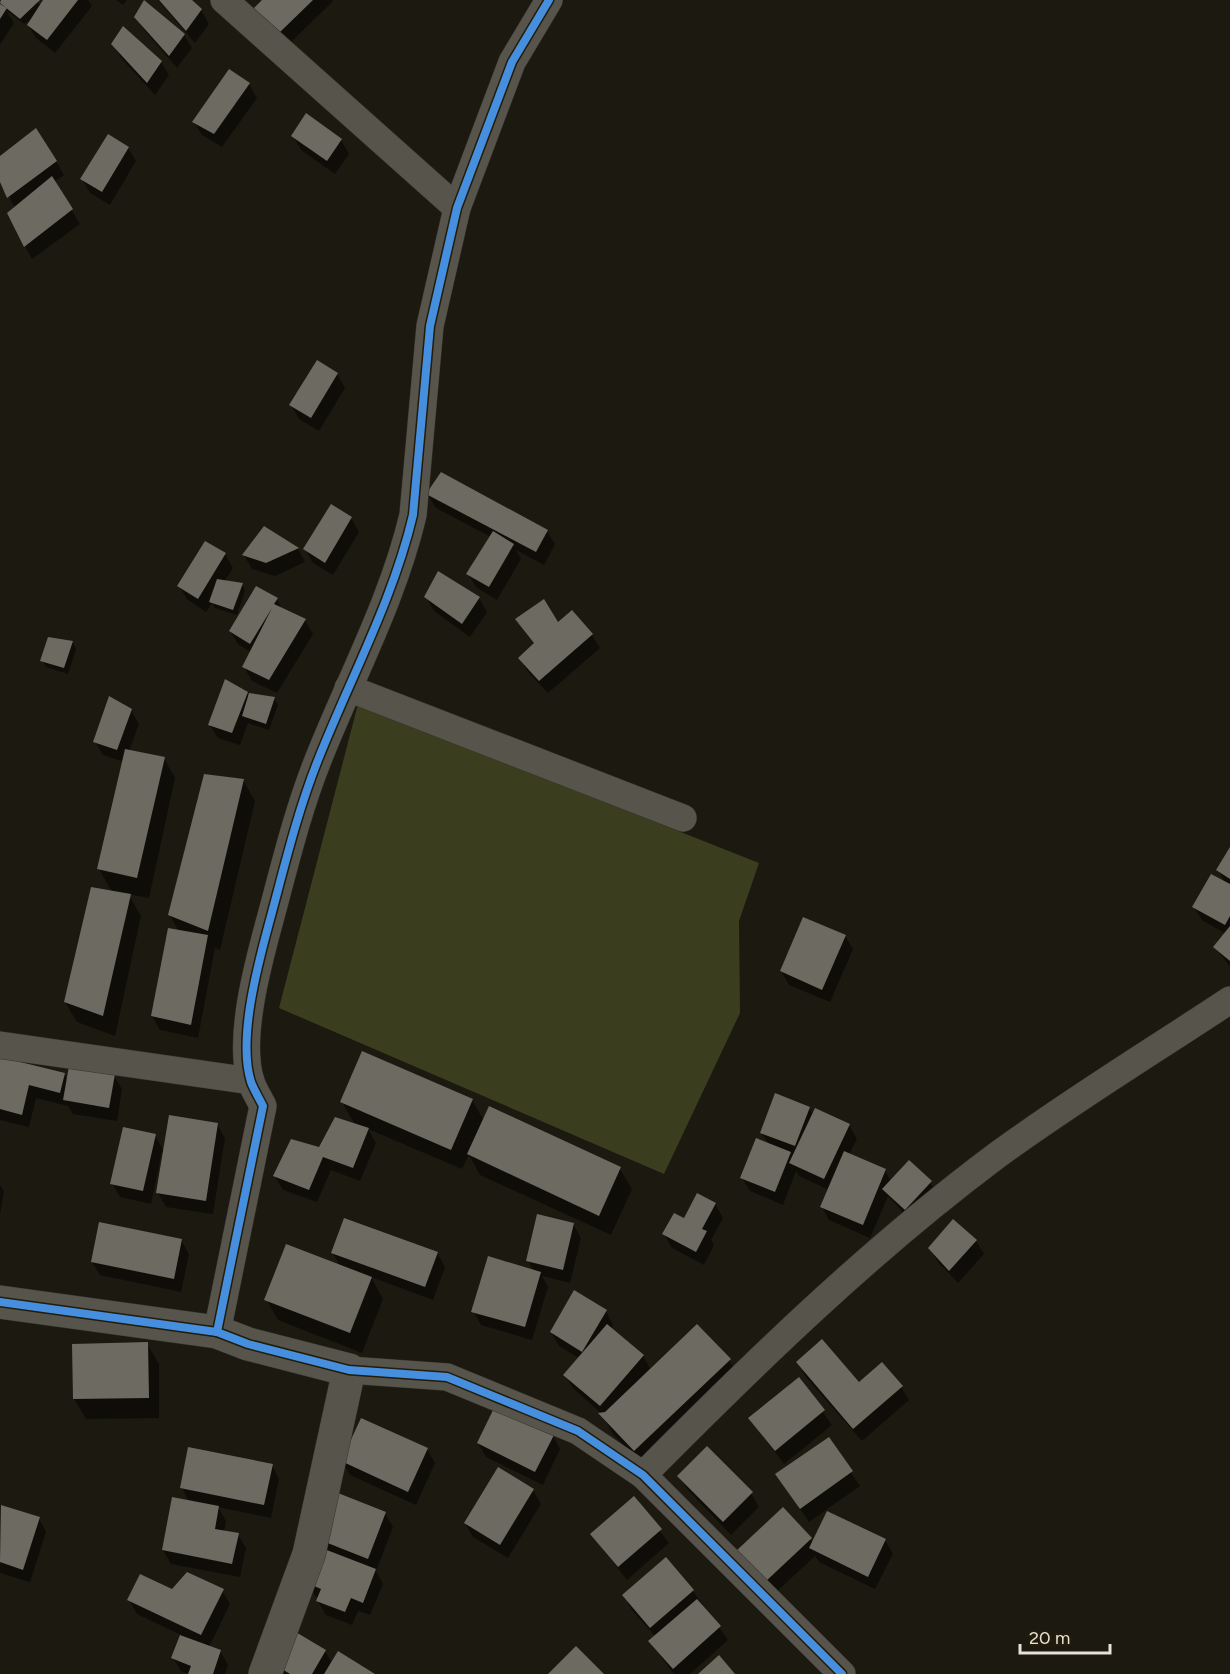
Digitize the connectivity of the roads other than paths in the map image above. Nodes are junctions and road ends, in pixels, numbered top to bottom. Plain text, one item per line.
1 (224, 0) edge
2 (549, 0) edge
3 (457, 208) junction
4 (348, 688) junction
5 (683, 818) dead end
6 (1230, 1000) edge
7 (0, 1045) edge
8 (251, 1081) junction
9 (0, 1302) edge
10 (217, 1332) junction
11 (349, 1370) junction
12 (643, 1476) junction
13 (265, 1674) edge
14 (842, 1674) edge

1 - 3 street
2 - 3 street
3 - 4 street
4 - 5 street
4 - 8 street
6 - 12 street
7 - 8 street
8 - 10 street
9 - 10 street
10 - 11 street
11 - 12 street
11 - 13 street
12 - 14 street

